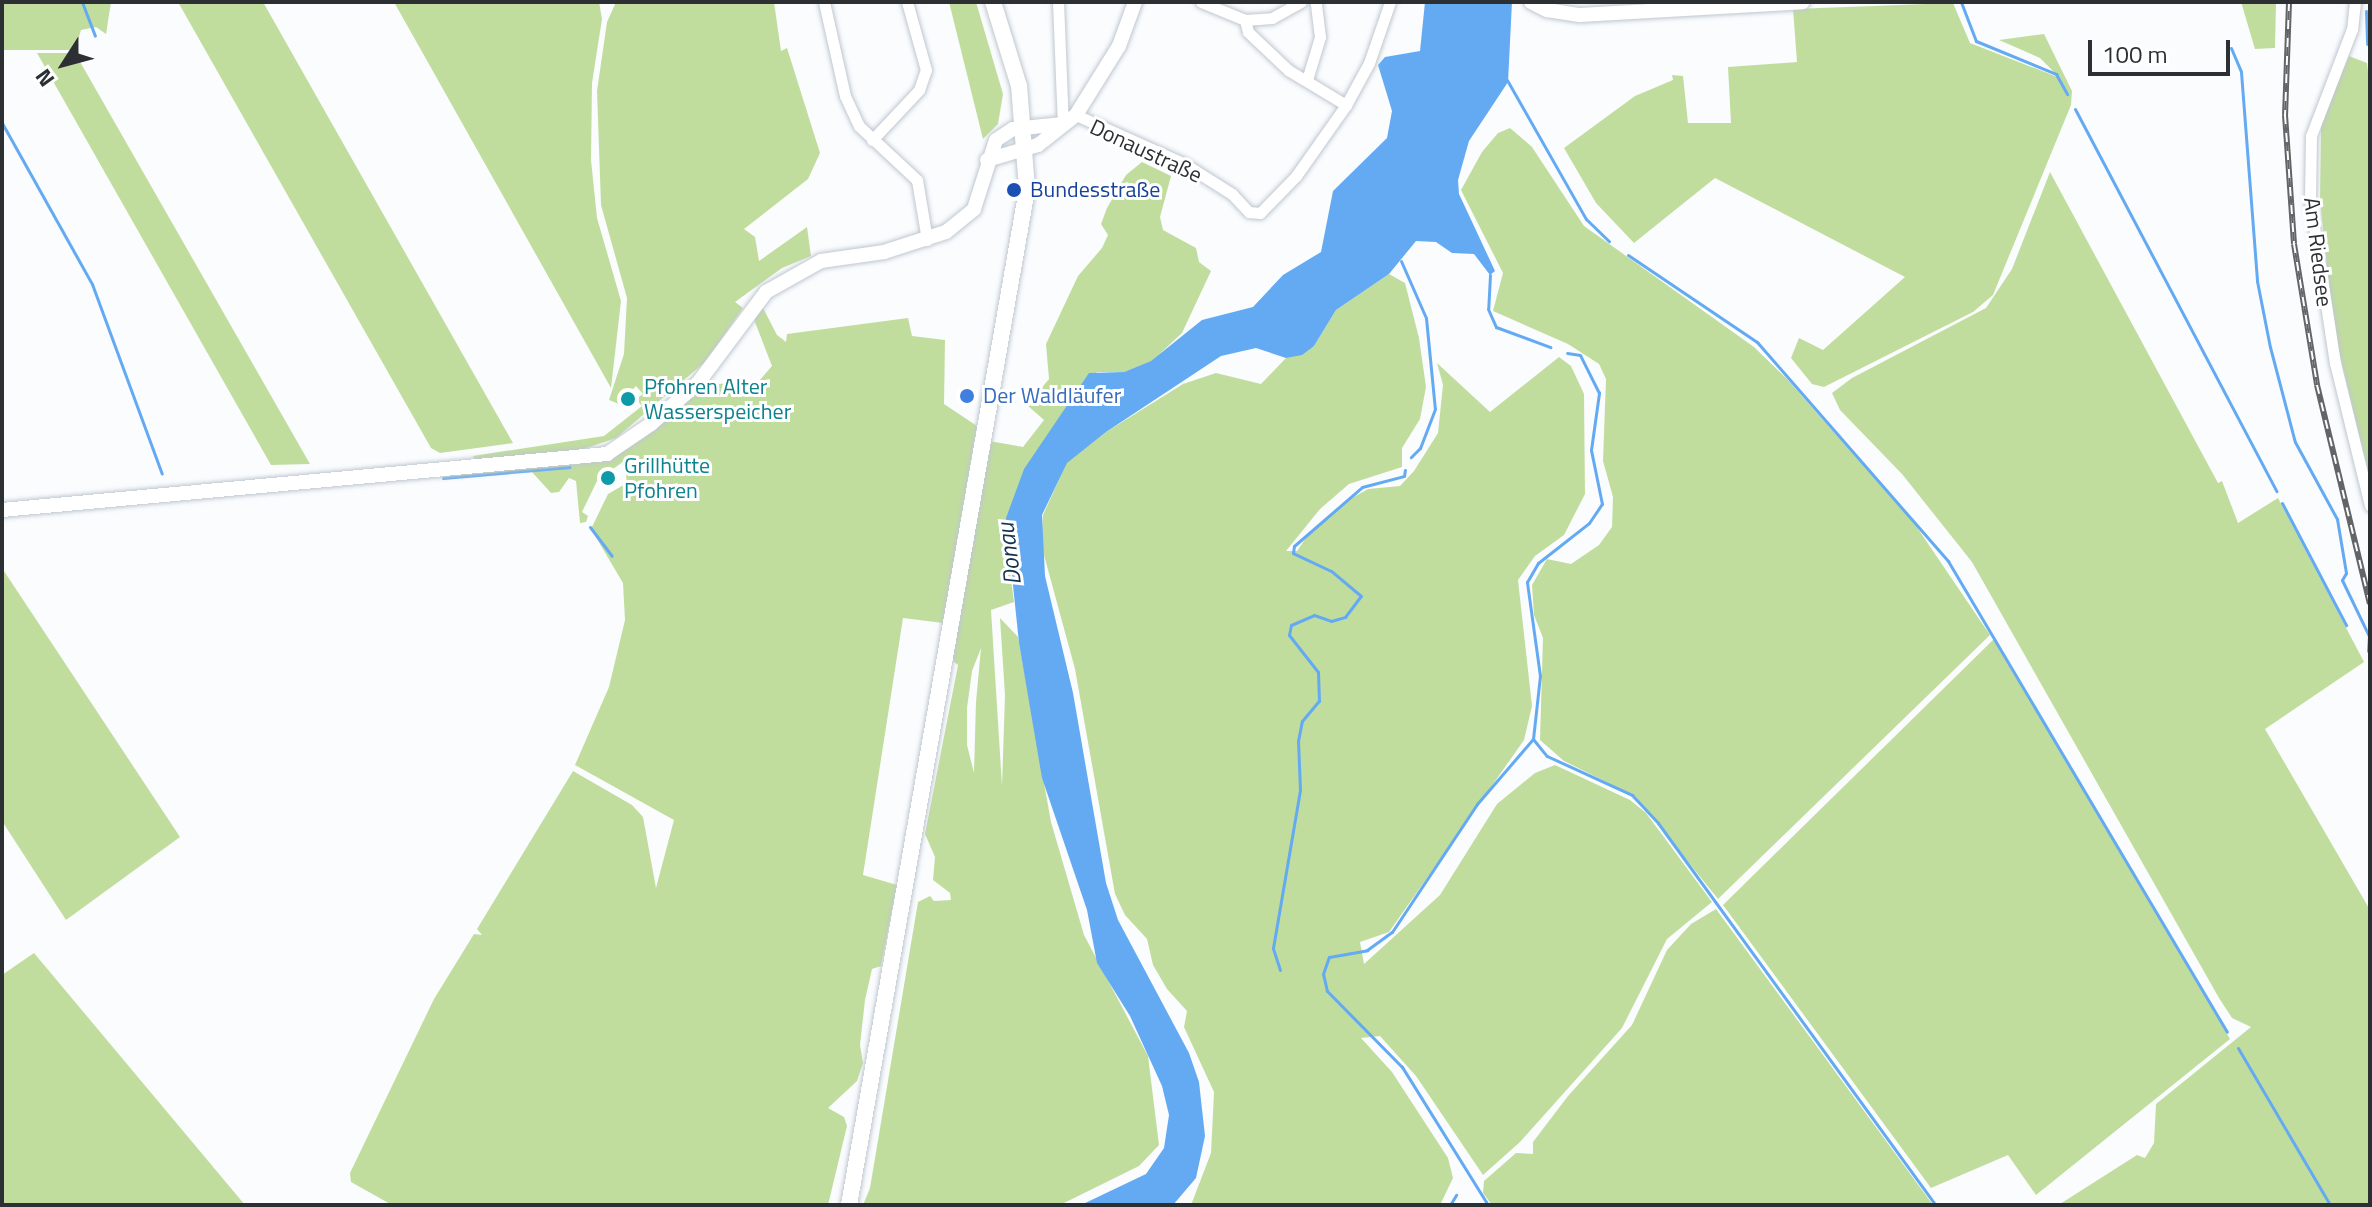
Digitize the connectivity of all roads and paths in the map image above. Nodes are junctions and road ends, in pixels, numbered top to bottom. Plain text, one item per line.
1 (824, 2) edge
2 (907, 2) edge
3 (991, 2) edge
4 (1058, 2) edge
5 (1135, 2) edge
6 (1201, 2) edge
7 (1301, 2) edge
8 (1316, 2) edge
9 (1390, 2) edge
10 (1803, 2) edge
11 (2355, 2) edge
12 (1535, 5) edge
13 (1245, 20) junction
14 (1307, 80) junction
15 (1346, 105) junction
16 (1076, 115) junction
17 (1063, 124) junction
18 (1020, 128) junction
19 (872, 140) junction
20 (1021, 148) junction
21 (987, 160) junction
22 (927, 240) junction
23 (2370, 506) edge
24 (2, 510) edge
25 (849, 1205) edge

1 - 19 street
2 - 19 street
3 - 18 main road
4 - 17 street
5 - 16 street
6 - 13 street
7 - 13 street
8 - 14 street
9 - 15 street, Donaustraße
10 - 12 street
11 - 23 street, Am Riedsee
13 - 14 street
14 - 15 street
15 - 16 street, Donaustraße
16 - 17 street
17 - 18 street
17 - 20 street
18 - 20 main road
18 - 21 street
19 - 22 street
20 - 21 street
20 - 25 main road
21 - 22 street
22 - 24 street

